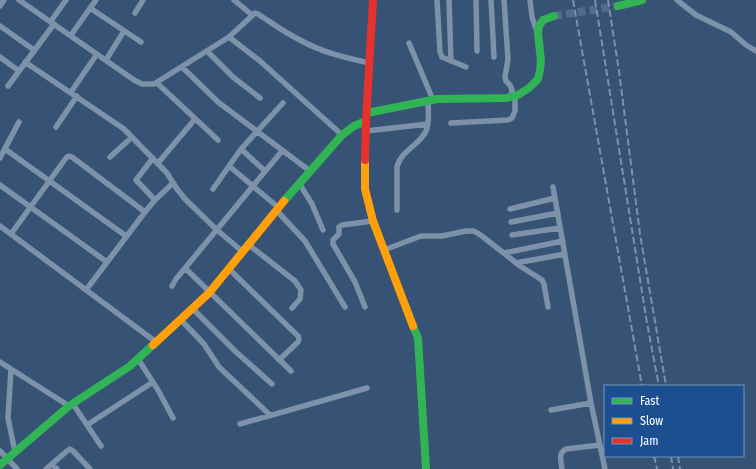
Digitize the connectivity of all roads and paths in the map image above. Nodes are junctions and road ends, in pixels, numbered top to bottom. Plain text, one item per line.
1 (4, 0) edge
2 (19, 0) edge
3 (66, 0) edge
4 (96, 0) edge
5 (143, 0) edge
6 (234, 0) edge
7 (437, 0) edge
8 (448, 0) edge
9 (476, 0) edge
10 (491, 0) edge
11 (504, 0) edge
12 (530, 0) edge
13 (642, 0) edge
14 (677, 0) edge
15 (373, 3) edge
16 (0, 6) edge
17 (618, 6) tunnel mouth
18 (90, 8) junction
19 (135, 13) dead end
20 (252, 15) junction
21 (554, 16) tunnel mouth
22 (53, 23) junction
23 (0, 26) edge
24 (124, 31) junction
25 (538, 32) junction
26 (71, 35) junction
27 (229, 37) junction
28 (141, 42) dead end
29 (409, 43) dead end
30 (34, 50) junction
31 (207, 51) junction
32 (477, 51) dead end
33 (756, 51) edge
34 (97, 54) junction
35 (0, 57) edge
36 (494, 57) dead end
37 (106, 60) junction
38 (451, 61) junction
39 (26, 62) junction
40 (370, 63) junction
41 (182, 67) junction
42 (466, 67) dead end
43 (19, 71) junction
44 (157, 83) junction
45 (8, 86) dead end
46 (71, 92) junction
47 (77, 96) junction
48 (515, 96) junction
49 (260, 98) dead end
50 (430, 100) junction
51 (283, 103) dead end
52 (366, 117) junction
53 (195, 118) junction
54 (19, 122) dead end
55 (451, 123) dead end
56 (428, 124) junction
57 (56, 127) dead end
58 (366, 131) junction
59 (256, 132) junction
60 (342, 135) junction
61 (132, 137) junction
62 (218, 140) dead end
63 (5, 149) junction
64 (242, 149) junction
65 (282, 151) junction
66 (110, 157) dead end
67 (0, 158) edge
68 (153, 158) junction
69 (158, 163) junction
70 (230, 166) junction
71 (265, 171) junction
72 (310, 171) junction
73 (49, 181) junction
74 (173, 183) junction
75 (299, 183) junction
76 (0, 185) edge
77 (253, 186) junction
78 (553, 187) dead end
79 (213, 189) dead end
80 (555, 198) junction
81 (155, 200) junction
82 (30, 207) junction
83 (278, 209) junction
84 (510, 209) dead end
85 (397, 210) dead end
86 (145, 212) junction
87 (558, 213) junction
88 (373, 221) junction
89 (511, 222) dead end
90 (0, 226) edge
91 (560, 228) junction
92 (217, 230) junction
93 (323, 230) dead end
94 (12, 234) junction
95 (512, 235) dead end
96 (126, 236) junction
97 (562, 241) junction
98 (249, 245) junction
99 (384, 250) junction
100 (243, 252) junction
101 (504, 253) junction
102 (565, 254) junction
103 (107, 262) junction
104 (516, 263) junction
105 (185, 268) junction
106 (229, 269) junction
107 (172, 286) dead end
108 (86, 290) junction
109 (209, 293) junction
110 (345, 307) dead end
111 (365, 307) dead end
112 (548, 307) dead end
113 (292, 308) dead end
114 (193, 309) junction
115 (181, 320) junction
116 (156, 342) junction
117 (138, 360) junction
118 (280, 360) junction
119 (0, 362) edge
120 (11, 369) junction
121 (291, 371) dead end
122 (153, 382) junction
123 (272, 384) dead end
124 (367, 388) dead end
125 (591, 402) junction
126 (71, 405) junction
127 (551, 410) dead end
128 (270, 415) junction
129 (172, 418) dead end
130 (240, 424) dead end
131 (87, 425) junction
132 (600, 445) junction
133 (101, 446) dead end
134 (0, 451) edge
135 (15, 452) junction
136 (8, 458) junction
137 (52, 464) junction
138 (0, 465) edge
139 (17, 469) edge
140 (46, 469) edge
141 (57, 469) edge
142 (90, 469) edge
143 (426, 469) edge
144 (562, 469) edge
145 (605, 469) edge

1 - 16 street
2 - 22 street
3 - 22 street
4 - 18 street
5 - 19 street
6 - 20 street
7 - 38 street
8 - 38 street
9 - 32 street
10 - 36 street
11 - 48 street
12 - 25 street
13 - 17 street
14 - 33 street
15 - 40 street
18 - 24 street
18 - 26 street
20 - 27 street
20 - 40 street
21 - 25 street
22 - 26 street
22 - 30 street
23 - 30 street
24 - 28 street
24 - 37 street
25 - 48 street
26 - 34 street
27 - 31 street
27 - 60 street
29 - 50 street
30 - 39 street
31 - 41 street
31 - 49 street
34 - 37 street
34 - 46 street
35 - 43 street
37 - 44 street
38 - 42 street
39 - 43 street
39 - 46 street
40 - 52 street
41 - 44 street
41 - 59 street
43 - 45 street
44 - 53 street
46 - 47 street
47 - 57 street
47 - 61 street
48 - 50 street
48 - 55 street
50 - 52 street
50 - 56 street
51 - 59 street
52 - 58 street
52 - 60 street
53 - 62 street
53 - 69 street
54 - 63 street
56 - 58 street
56 - 85 street
58 - 88 street
59 - 64 street
59 - 65 street
60 - 72 street
61 - 66 street
61 - 68 street
63 - 67 street
63 - 73 street
64 - 70 street
64 - 71 street
65 - 71 street
65 - 72 street
68 - 69 street
68 - 81 street
69 - 74 street
70 - 77 street
70 - 79 street
71 - 77 street
72 - 75 street
73 - 82 street
73 - 86 street
73 - 96 street
74 - 81 street
74 - 92 street
75 - 83 street
75 - 93 street
76 - 82 street
77 - 83 street
77 - 92 street
78 - 80 street
80 - 84 street
80 - 87 street
81 - 86 street
82 - 94 street
82 - 103 street
83 - 98 street
83 - 110 street
86 - 96 street
87 - 89 street
87 - 91 street
88 - 99 street
88 - 111 street
90 - 94 street
91 - 95 street
91 - 97 street
92 - 100 street
92 - 105 street
94 - 108 street
96 - 103 street
97 - 101 street
97 - 102 street
98 - 100 street
98 - 113 street
99 - 101 street
99 - 143 street
100 - 106 street
101 - 104 street
102 - 104 street
102 - 125 street
103 - 108 street
104 - 112 street
105 - 107 street
105 - 109 street
106 - 109 street
106 - 118 street
108 - 116 street
109 - 114 street
109 - 118 street
114 - 115 street
114 - 123 street
115 - 116 street
115 - 128 street
116 - 117 street
117 - 122 street
117 - 126 street
118 - 121 street
119 - 120 street
120 - 126 street
120 - 135 street
122 - 129 street
122 - 131 street
124 - 128 street
125 - 127 street
125 - 132 street
126 - 131 street
126 - 135 street
128 - 130 street
131 - 133 street
132 - 144 street
132 - 145 street
134 - 136 street
135 - 136 street
136 - 138 street
136 - 139 street
137 - 140 street
137 - 141 street
137 - 142 street

